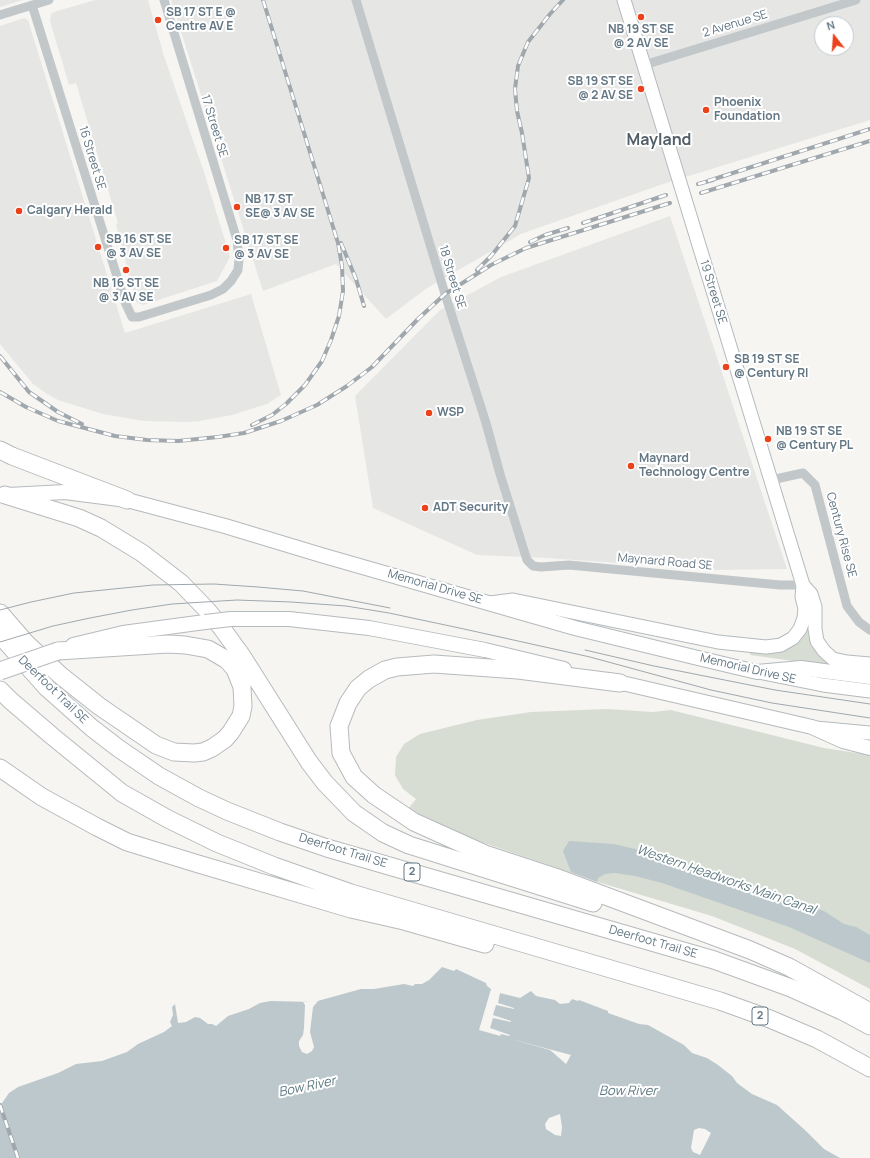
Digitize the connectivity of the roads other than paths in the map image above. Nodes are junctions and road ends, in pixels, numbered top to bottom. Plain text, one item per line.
1 (49, 0) edge
2 (164, 0) edge
3 (356, 0) edge
4 (624, 0) edge
5 (856, 0) edge
6 (32, 5) junction
7 (0, 15) edge
8 (644, 65) junction
9 (132, 317) joint
10 (0, 450) edge
11 (771, 480) junction
12 (3, 496) edge
13 (127, 500) junction
14 (527, 560) joint
15 (803, 585) junction
16 (490, 603) junction
17 (0, 613) edge
18 (870, 630) edge
19 (0, 635) edge
20 (58, 651) junction
21 (870, 664) edge
22 (0, 671) edge
23 (757, 672) junction
24 (870, 677) edge
25 (620, 683) junction
26 (0, 690) edge
27 (870, 691) edge
28 (812, 727) junction
29 (870, 732) edge
30 (870, 748) edge
31 (0, 768) edge
32 (743, 948) junction
33 (644, 979) junction
34 (870, 1012) edge
35 (870, 1026) edge
36 (870, 1068) edge

1 - 6 street
2 - 9 street, 17 Street SE
3 - 14 street, 18 Street SE
4 - 8 street, 19 Street SE
5 - 8 street, 2 Avenue SE
6 - 7 street
6 - 9 street, 16 Street SE
8 - 11 street, 19 Street SE
10 - 13 highway
11 - 15 street, 19 Street SE
11 - 18 street, Century Rise SE
12 - 13 main road, Memorial Drive SE
12 - 32 highway
13 - 16 main road, Memorial Drive SE
14 - 15 street, Maynard Road SE
15 - 16 street
15 - 21 street
16 - 23 main road, Memorial Drive SE
17 - 20 highway
19 - 35 highway, Deerfoot Trail SE / 2
20 - 22 highway, bridge
20 - 25 main road, bridge
23 - 24 main road
23 - 27 street, Memorial Drive SE
25 - 28 main road
25 - 32 highway
26 - 33 highway, 2
28 - 29 street
28 - 30 main road
31 - 33 highway
32 - 34 highway
33 - 36 highway, 2

